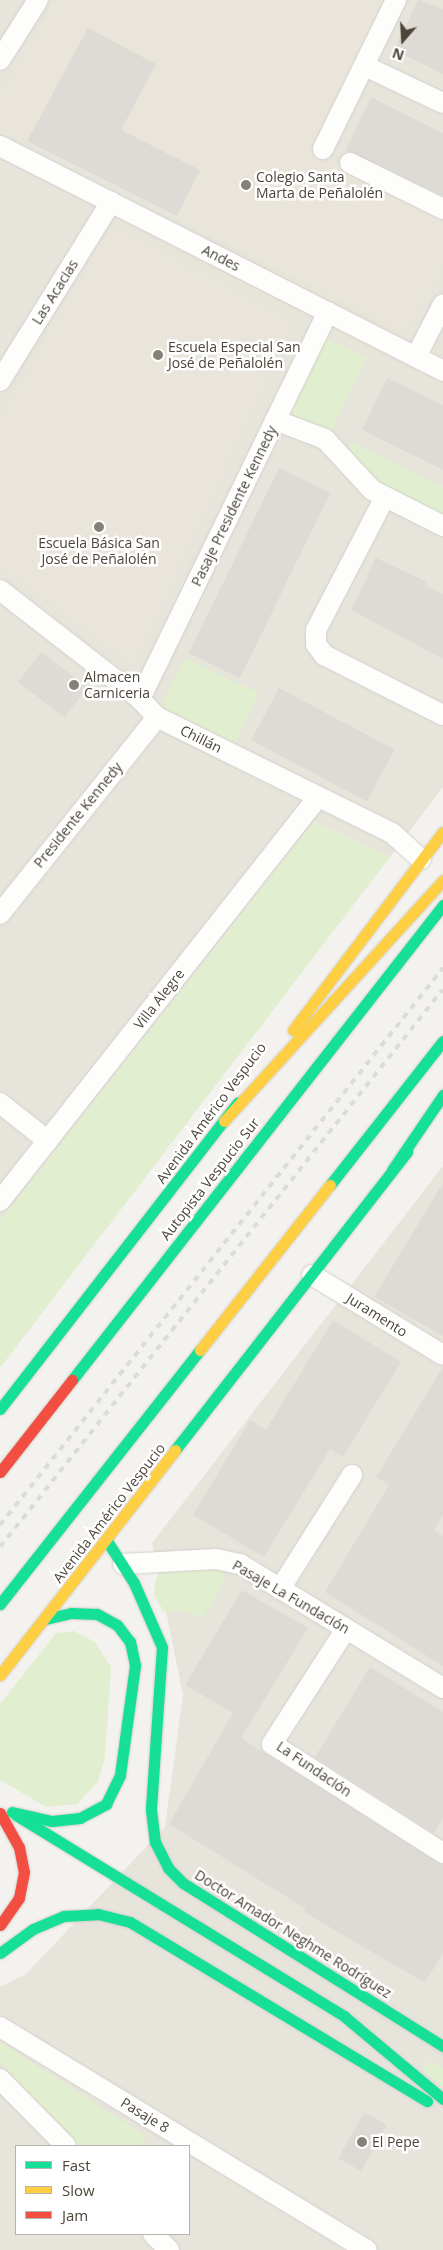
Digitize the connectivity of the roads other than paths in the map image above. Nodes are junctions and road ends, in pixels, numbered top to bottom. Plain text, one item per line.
1 (38, 0) edge
2 (396, 0) edge
3 (0, 60) edge
4 (365, 66) junction
5 (443, 103) edge
6 (0, 146) edge
7 (323, 149) dead end
8 (350, 163) dead end
9 (111, 202) junction
10 (443, 210) edge
11 (443, 304) edge
12 (328, 312) junction
13 (416, 357) junction
14 (443, 371) edge
15 (0, 381) edge
16 (275, 420) junction
17 (386, 498) junction
18 (443, 526) edge
19 (0, 590) edge
20 (140, 699) junction
21 (443, 715) edge
22 (157, 717) junction
23 (318, 796) junction
24 (443, 832) edge
25 (421, 859) junction
26 (443, 880) edge
27 (443, 905) edge
28 (0, 914) edge
29 (443, 1041) edge
30 (443, 1095) edge
31 (0, 1103) edge
32 (443, 1108) edge
33 (224, 1121) junction
34 (48, 1141) junction
35 (392, 1170) junction
36 (0, 1201) edge
37 (312, 1274) junction
38 (443, 1355) edge
39 (0, 1409) edge
40 (0, 1472) edge
41 (352, 1475) dead end
42 (107, 1541) junction
43 (124, 1564) junction
44 (280, 1589) junction
45 (0, 1604) edge
46 (45, 1619) junction
47 (346, 1629) junction
48 (0, 1675) edge
49 (443, 1688) edge
50 (0, 1804) edge
51 (6, 1812) edge
52 (443, 1853) edge
53 (0, 1925) edge
54 (0, 1953) edge
55 (344, 2017) junction
56 (0, 2027) edge
57 (388, 2036) dead end
58 (443, 2046) edge
59 (428, 2052) dead end
60 (443, 2058) edge
61 (0, 2079) edge
62 (443, 2098) edge
63 (443, 2110) edge
64 (65, 2145) edge
65 (154, 2235) edge
66 (169, 2250) edge
67 (367, 2250) edge

1 - 3 street
2 - 4 street
4 - 5 street
4 - 7 street
6 - 9 street, Andes
8 - 10 street
9 - 12 street, Andes
9 - 15 street, Las Acacias
11 - 13 street
12 - 13 street, Andes
12 - 16 street, Pasaje Presidente Kennedy
13 - 14 street, Andes
16 - 17 street
16 - 20 street, Pasaje Presidente Kennedy
17 - 18 street
17 - 21 street
19 - 20 street, Chillán
20 - 22 street, Chillán
22 - 23 street, Chillán
22 - 28 street, Presidente Kennedy
23 - 25 street, Chillán
23 - 34 street, Villa Alegre
24 - 25 main road, Avenida Américo Vespucio
25 - 33 main road, Avenida Américo Vespucio
26 - 33 main road
27 - 40 main road, Autopista Vespucio Sur
29 - 45 main road
30 - 35 main road
31 - 34 street
32 - 35 main road, Avenida Américo Vespucio
33 - 39 main road, Avenida Américo Vespucio
34 - 36 street, Villa Alegre
35 - 37 main road, Avenida Américo Vespucio
37 - 38 street, Juramento
37 - 42 main road, Avenida Américo Vespucio
41 - 44 street
42 - 43 main road, Doctor Amador Neghme Rodríguez
42 - 46 main road, Avenida Américo Vespucio
43 - 44 street, Pasaje La Fundación
43 - 58 main road, Doctor Amador Neghme Rodríguez
44 - 47 street, Pasaje La Fundación
46 - 48 main road, Avenida Américo Vespucio
46 - 51 main road
47 - 49 street, Pasaje La Fundación
47 - 52 street, La Fundación
50 - 51 main road
51 - 53 main road
51 - 55 main road
54 - 63 main road
55 - 57 main road
55 - 62 main road
56 - 67 street, Pasaje 8
59 - 60 main road
61 - 64 street
65 - 66 street

